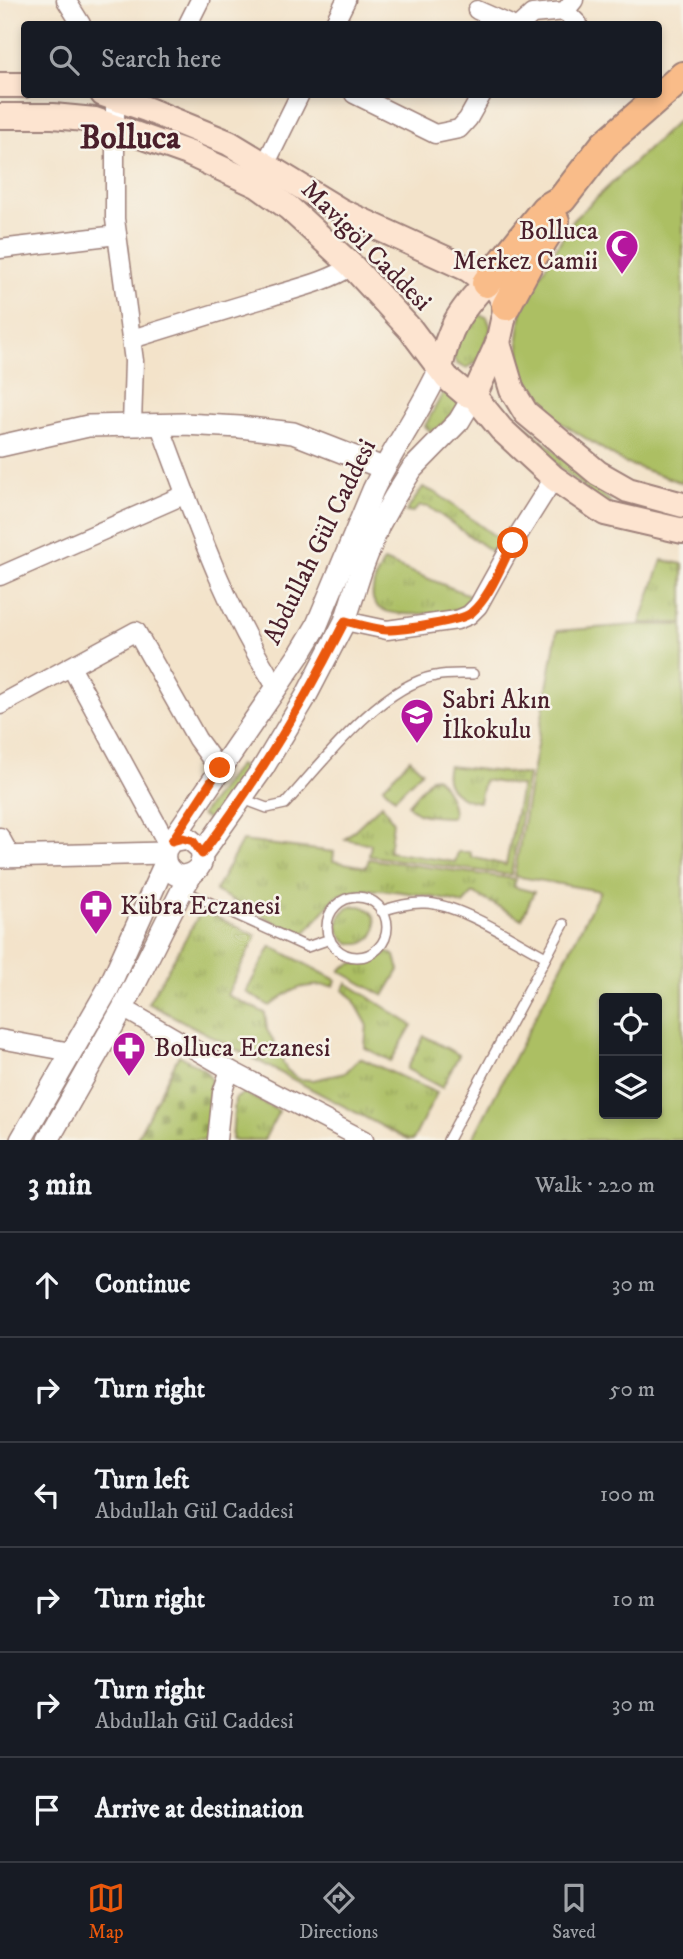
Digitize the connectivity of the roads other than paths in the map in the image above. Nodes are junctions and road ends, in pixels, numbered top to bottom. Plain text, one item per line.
1 (200, 0) edge
2 (346, 0) edge
3 (570, 5) edge
4 (477, 10) dead end
5 (190, 21) edge
6 (336, 21) edge
7 (502, 21) edge
8 (524, 21) edge
9 (683, 76) edge
10 (0, 85) edge
11 (21, 85) edge
12 (662, 89) edge
13 (111, 98) edge
14 (124, 98) edge
15 (298, 98) edge
16 (362, 98) edge
17 (480, 98) edge
18 (646, 99) edge
19 (150, 102) edge
20 (0, 116) edge
21 (116, 127) junction
22 (265, 165) junction
23 (562, 199) junction
24 (117, 235) junction
25 (0, 249) edge
26 (352, 266) junction
27 (486, 283) junction
28 (506, 306) junction
29 (132, 339) junction
30 (499, 343) junction
31 (440, 368) junction
32 (474, 396) junction
33 (132, 425) junction
34 (160, 426) junction
35 (454, 427) junction
36 (501, 429) junction
37 (0, 446) edge
38 (383, 468) junction
39 (554, 478) junction
40 (186, 494) junction
41 (683, 505) edge
42 (683, 531) edge
43 (0, 576) edge
44 (345, 621) junction
45 (71, 667) junction
46 (473, 674) dead end
47 (277, 688) junction
48 (0, 705) edge
49 (220, 768) junction
50 (242, 798) junction
51 (0, 837) edge
52 (168, 851) junction
53 (202, 854) junction
54 (5, 857) edge
55 (187, 882) junction
56 (382, 911) junction
57 (564, 924) dead end
58 (330, 939) junction
59 (546, 957) junction
60 (123, 1009) junction
61 (0, 1039) edge
62 (71, 1052) junction
63 (230, 1070) junction
64 (21, 1140) edge
65 (48, 1140) edge
66 (217, 1140) edge
67 (364, 1140) edge
68 (448, 1140) edge

1 - 5 street
2 - 6 street
3 - 8 street
4 - 7 street
9 - 12 main road
10 - 11 main road
13 - 21 street
14 - 19 main road, Mavigöl Caddesi
15 - 22 street
16 - 17 street
18 - 23 main road
19 - 22 main road, Mavigöl Caddesi
20 - 21 main road, Mavigöl Caddesi
21 - 24 street
21 - 26 main road, Mavigöl Caddesi
22 - 27 main road, Mavigöl Caddesi
23 - 27 main road
23 - 28 main road
24 - 25 street
24 - 29 street
26 - 29 street
26 - 31 main road, Mavigöl Caddesi
27 - 28 main road, Mavigöl Caddesi
27 - 31 main road
28 - 30 main road
29 - 33 street
30 - 32 main road
30 - 41 main road
31 - 32 main road, Mavigöl Caddesi
31 - 38 street, Abdullah Gül Caddesi
32 - 35 street, Abdullah Gül Caddesi
32 - 36 main road, Mavigöl Caddesi
33 - 34 street
33 - 37 street
34 - 38 street
34 - 40 street
35 - 36 street
35 - 44 street, Abdullah Gül Caddesi
36 - 39 main road, Mavigöl Caddesi
38 - 47 street, Abdullah Gül Caddesi
39 - 42 main road, Mavigöl Caddesi
39 - 44 street
40 - 43 street
40 - 47 street
44 - 50 street, Abdullah Gül Caddesi
45 - 48 street
45 - 49 street
45 - 52 street
46 - 50 lane
47 - 49 street, Abdullah Gül Caddesi
49 - 52 street, Abdullah Gül Caddesi
50 - 53 street, Abdullah Gül Caddesi
51 - 54 street
52 - 53 street
52 - 54 street
52 - 55 street
52 - 62 street, Abdullah Gül Caddesi
53 - 55 street
55 - 58 lane
55 - 60 street
56 - 58 lane
56 - 58 lane
56 - 59 lane
57 - 59 lane
59 - 68 lane
60 - 63 street
60 - 65 street
61 - 62 street
62 - 64 street, Abdullah Gül Caddesi
63 - 66 street
63 - 67 street

